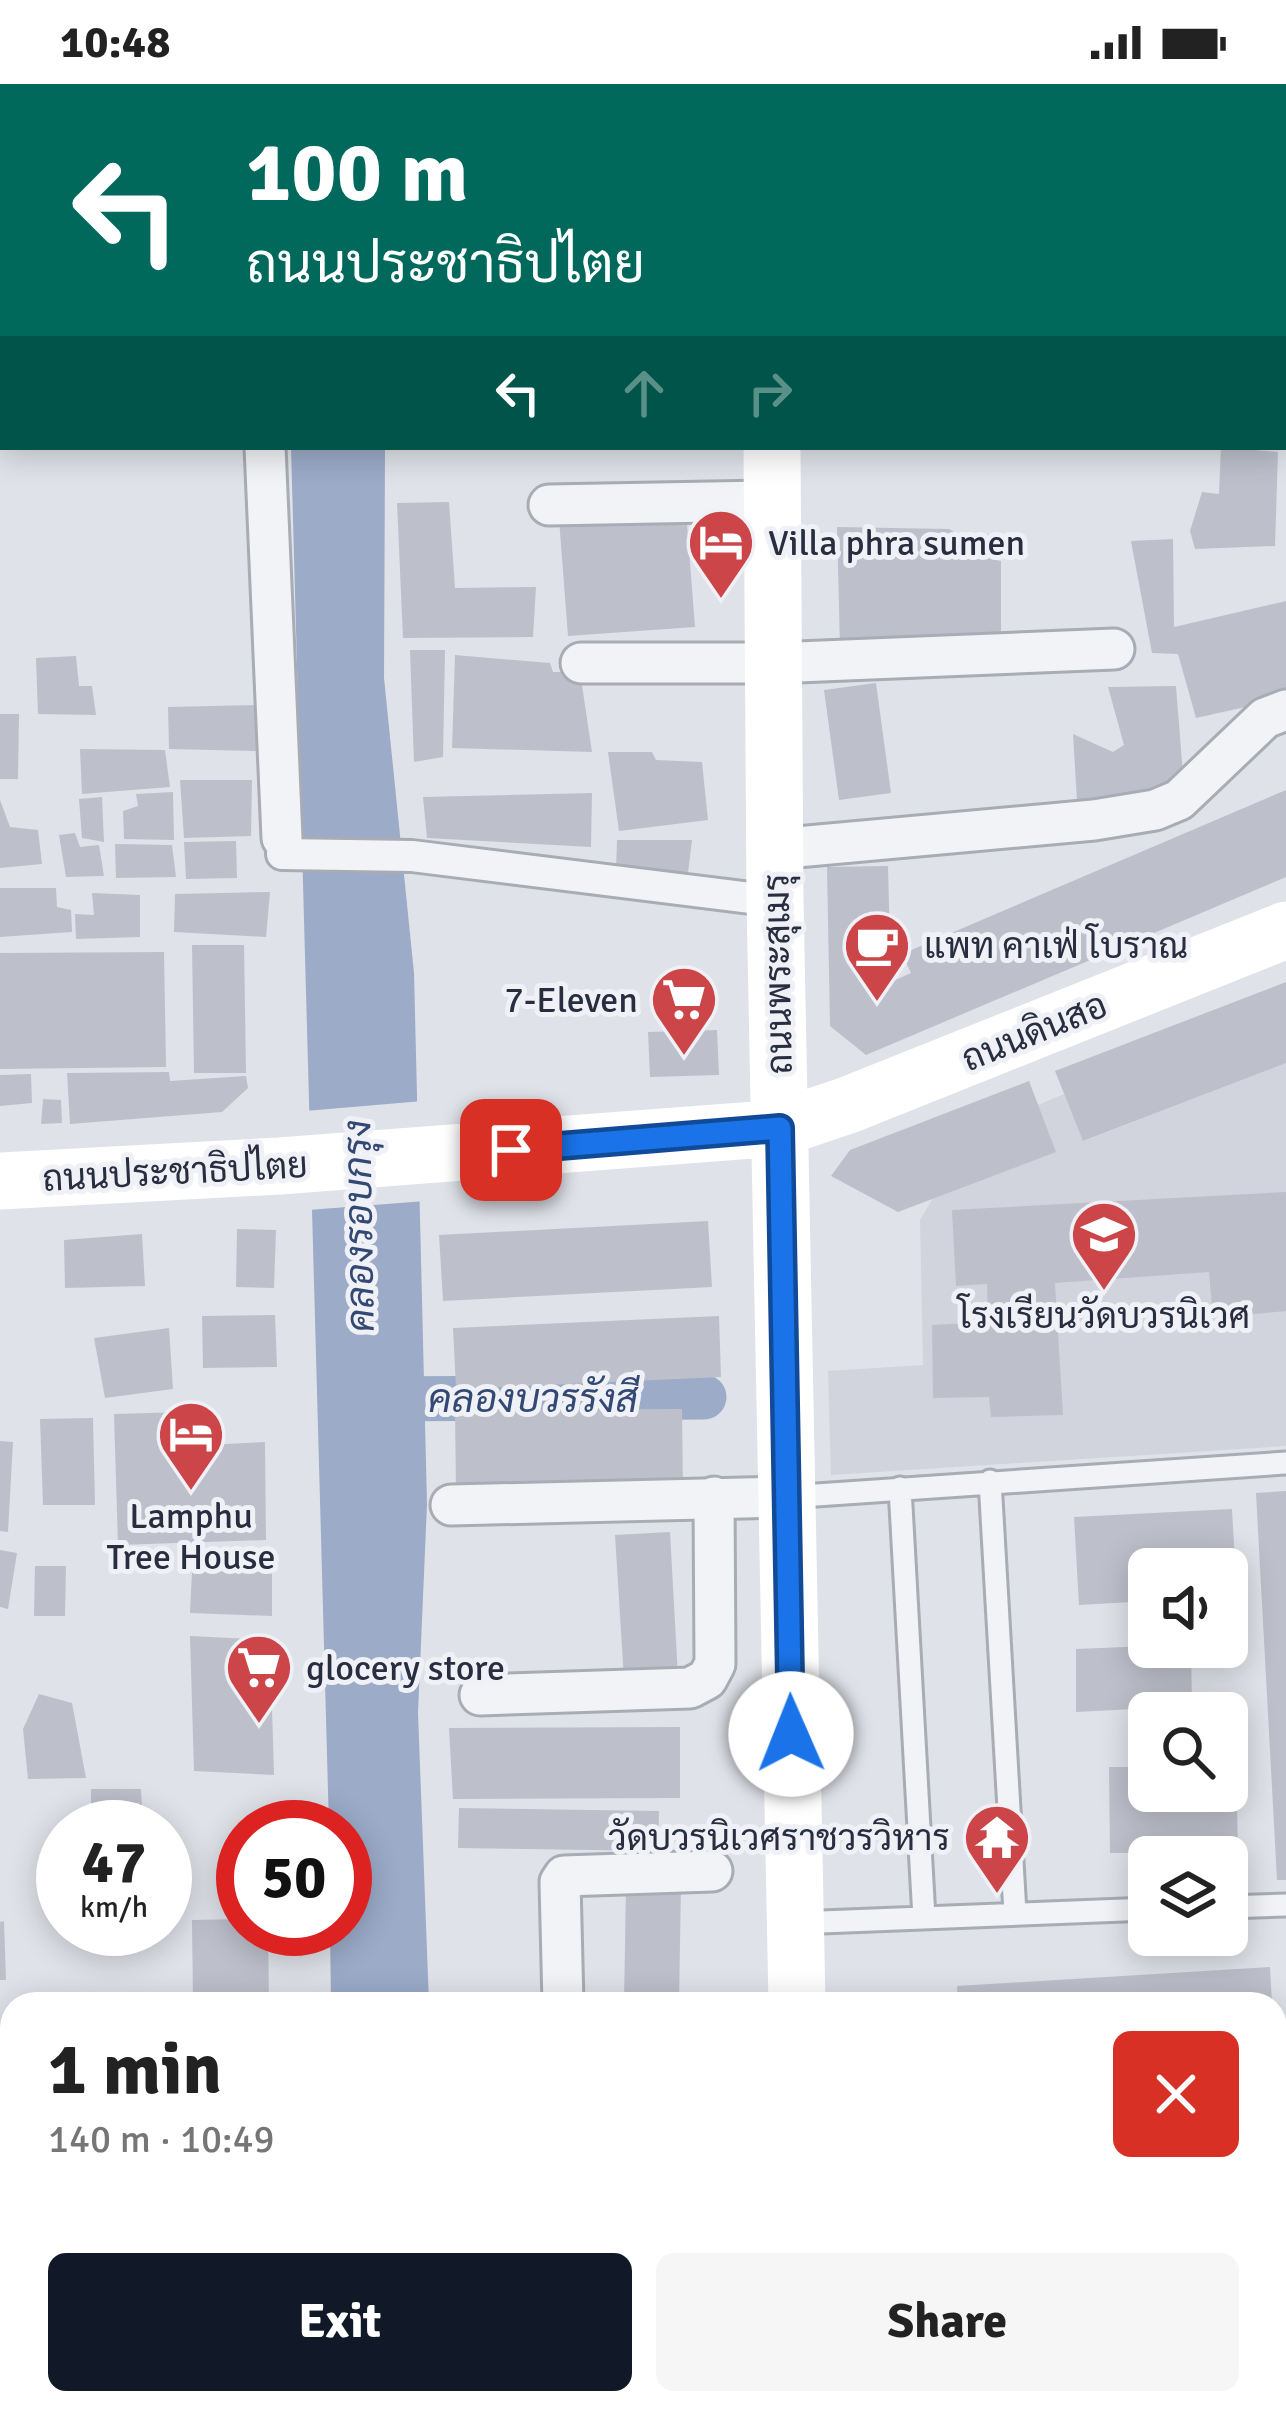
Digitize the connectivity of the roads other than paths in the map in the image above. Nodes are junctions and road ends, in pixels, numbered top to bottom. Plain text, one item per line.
1 (265, 450) edge
2 (771, 474) edge
3 (549, 506) dead end
4 (1114, 649) dead end
5 (581, 663) dead end
6 (773, 663) junction
7 (1286, 710) edge
8 (285, 849) joint
9 (775, 875) junction
10 (1284, 938) edge
11 (780, 1128) junction
12 (0, 1181) edge
13 (1286, 1463) edge
14 (990, 1481) junction
15 (900, 1488) junction
16 (714, 1497) junction
17 (786, 1497) junction
18 (451, 1505) dead end
19 (480, 1696) dead end
20 (712, 1871) dead end
21 (1286, 1905) edge
22 (1248, 1906) edge
23 (1128, 1910) edge
24 (1015, 1913) junction
25 (924, 1918) junction
26 (795, 1923) junction
27 (562, 1992) edge
28 (797, 1992) edge

1 - 8 street
2 - 3 street
2 - 6 main road, ถนนพระสุเมรุ
4 - 6 street
5 - 6 street
6 - 9 main road, ถนนพระสุเมรุ
7 - 9 street
8 - 9 street
9 - 11 main road, ถนนพระสุเมรุ
10 - 11 main road, ถนนดินสอ
11 - 12 main road, ถนนประชาธิปไตย
11 - 17 main road, ถนนพระสุเมรุ
13 - 14 lane
14 - 15 lane
14 - 24 lane
15 - 17 lane
15 - 25 lane
16 - 17 street
16 - 18 street
16 - 19 street
17 - 26 main road, ถนนพระสุเมรุ
20 - 27 street
21 - 22 lane
23 - 24 lane
24 - 25 lane
25 - 26 lane
26 - 28 main road, ถนนพระสุเมรุ

